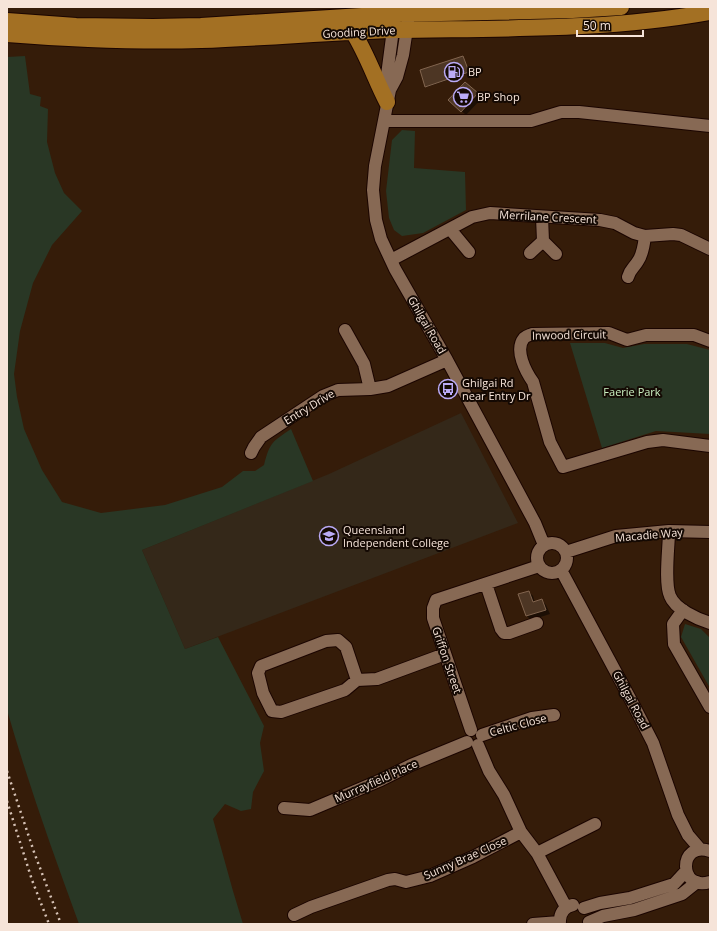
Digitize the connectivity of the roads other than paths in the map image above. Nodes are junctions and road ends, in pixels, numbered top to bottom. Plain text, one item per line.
1 (621, 7) edge
2 (401, 10) edge
3 (710, 12) edge
4 (7, 21) edge
5 (400, 30) junction
6 (353, 32) junction
7 (7, 34) edge
8 (389, 96) junction
9 (384, 121) junction
10 (710, 126) edge
11 (542, 217) junction
12 (450, 229) junction
13 (645, 236) junction
14 (543, 241) junction
15 (710, 249) edge
16 (469, 252) dead end
17 (530, 253) dead end
18 (556, 254) dead end
19 (391, 260) junction
20 (628, 277) dead end
21 (345, 330) dead end
22 (710, 341) edge
23 (447, 360) junction
24 (370, 389) junction
25 (710, 446) edge
26 (251, 453) dead end
27 (669, 531) junction
28 (710, 532) edge
29 (544, 545) junction
30 (566, 552) junction
31 (538, 566) junction
32 (561, 570) junction
33 (486, 584) junction
34 (684, 610) junction
35 (536, 623) dead end
36 (710, 623) edge
37 (444, 654) junction
38 (357, 680) junction
39 (710, 708) edge
40 (554, 715) dead end
41 (474, 738) junction
42 (284, 808) dead end
43 (595, 824) dead end
44 (521, 832) junction
45 (700, 851) edge
46 (537, 853) junction
47 (686, 871) junction
48 (706, 883) edge
49 (566, 907) junction
50 (584, 908) junction
51 (294, 915) dead end
52 (560, 923) edge
53 (588, 923) edge
54 (533, 924) edge

1 - 2 main road, Gooding Drive
2 - 4 main road, Gooding Drive
2 - 5 street, Ghilgai Road
3 - 5 main road, Gooding Drive
5 - 6 main road, Gooding Drive
5 - 8 street, Ghilgai Road
6 - 7 main road, Gooding Drive
6 - 8 main road
8 - 9 street, Ghilgai Road
9 - 10 street
9 - 19 street, Ghilgai Road
11 - 12 street, Merrilane Crescent
11 - 13 street, Merrilane Crescent
11 - 14 street
12 - 16 street
12 - 19 street, Merrilane Crescent
13 - 15 street, Merrilane Crescent
13 - 20 street
14 - 17 street
14 - 18 street
19 - 23 street, Ghilgai Road
21 - 24 street
22 - 25 street, Inwood Circuit
23 - 24 street, Entry Drive
23 - 29 street, Ghilgai Road
24 - 26 street, Entry Drive
27 - 28 street, Macadie Way
27 - 30 street, Macadie Way
27 - 34 street
29 - 30 street
29 - 31 street
30 - 32 street
31 - 32 street
31 - 33 street, Griffon Street
32 - 45 street, Ghilgai Road
33 - 35 street
33 - 37 street, Griffon Street
34 - 36 street
34 - 39 street
37 - 38 street
37 - 41 street, Griffon Street
38 - 38 street
40 - 41 street, Celtic Close
41 - 42 street, Murrayfield Place
41 - 44 street, Griffon Street
43 - 46 street
44 - 46 street, Griffon Street
44 - 51 street, Sunny Brae Close
45 - 47 street
46 - 49 street, Griffon Street
47 - 48 street
47 - 50 street
48 - 53 street
49 - 50 street
49 - 52 street
50 - 53 street
52 - 54 street

